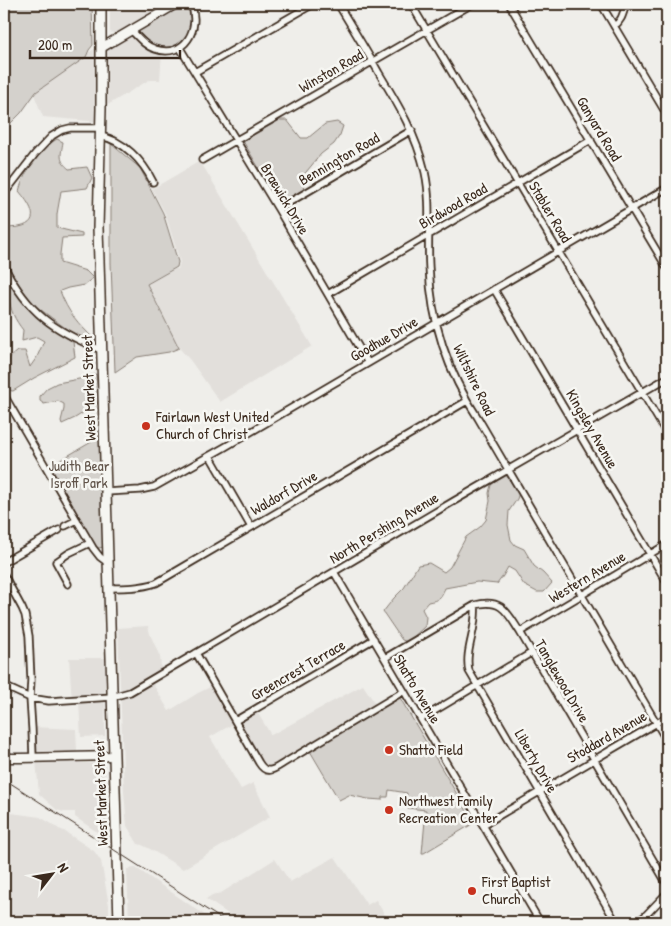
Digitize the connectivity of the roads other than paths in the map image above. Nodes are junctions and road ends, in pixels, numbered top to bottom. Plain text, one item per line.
1 (101, 4) edge
2 (176, 4) edge
3 (191, 4) edge
4 (313, 4) edge
5 (338, 4) edge
6 (411, 4) edge
7 (472, 4) edge
8 (509, 4) edge
9 (601, 4) edge
10 (626, 4) edge
11 (614, 26) junction
12 (131, 30) junction
13 (426, 31) junction
14 (101, 48) junction
15 (180, 48) junction
16 (373, 61) junction
17 (195, 72) junction
18 (667, 115) edge
19 (412, 130) junction
20 (100, 132) junction
21 (591, 140) junction
22 (236, 141) junction
23 (202, 160) dead end
24 (153, 182) dead end
25 (518, 183) junction
26 (667, 188) edge
27 (4, 194) edge
28 (632, 209) junction
29 (278, 210) junction
30 (429, 235) junction
31 (559, 252) junction
32 (4, 266) edge
33 (667, 268) edge
34 (494, 289) junction
35 (328, 294) junction
36 (436, 323) junction
37 (102, 350) junction
38 (368, 363) junction
39 (667, 378) edge
40 (643, 392) junction
41 (4, 395) edge
42 (467, 400) junction
43 (578, 430) junction
44 (667, 434) edge
45 (210, 456) junction
46 (509, 470) junction
47 (106, 492) junction
48 (76, 520) junction
49 (65, 526) dead end
50 (251, 527) junction
51 (58, 530) dead end
52 (90, 543) junction
53 (667, 544) edge
54 (650, 554) junction
55 (4, 562) edge
56 (108, 563) junction
57 (334, 572) junction
58 (4, 575) edge
59 (667, 583) edge
60 (68, 584) dead end
61 (109, 588) junction
62 (582, 595) junction
63 (476, 605) junction
64 (520, 632) junction
65 (374, 639) junction
66 (196, 653) junction
67 (531, 653) junction
68 (385, 658) junction
69 (4, 686) edge
70 (477, 686) junction
71 (404, 691) junction
72 (112, 697) junction
73 (30, 698) junction
74 (667, 717) edge
75 (420, 719) junction
76 (235, 721) junction
77 (656, 723) junction
78 (667, 741) edge
79 (4, 756) edge
80 (113, 756) junction
81 (33, 758) junction
82 (594, 759) junction
83 (539, 792) junction
84 (483, 825) junction
85 (667, 884) edge
86 (667, 893) edge
87 (119, 922) edge
88 (540, 922) edge
89 (616, 922) edge
90 (637, 922) edge

1 - 14 main road, West Market Street
2 - 12 street
3 - 15 street
4 - 17 street
5 - 16 street, Wiltshire Road
6 - 13 street, Stabler Road
7 - 13 street, Winston Road
8 - 21 street, Ganyard Road
9 - 11 street
10 - 11 street
11 - 18 street
12 - 14 street
12 - 15 street
13 - 16 street, Winston Road
13 - 25 street, Stabler Road
14 - 20 main road, West Market Street
15 - 17 street, Braewick Drive
16 - 19 street, Wiltshire Road
16 - 22 street, Winston Road
17 - 22 street, Braewick Drive
19 - 29 street, Bennington Road
19 - 30 street, Wiltshire Road
20 - 24 street
20 - 27 street
20 - 37 main road, West Market Street
21 - 25 street, Birdwood Road
21 - 28 street, Ganyard Road
22 - 23 street, Winston Road
22 - 29 street, Braewick Drive
25 - 30 street, Birdwood Road
25 - 31 street, Stabler Road
26 - 28 street, Goodhue Drive
28 - 31 street, Goodhue Drive
28 - 33 street, Ganyard Road
29 - 35 street, Braewick Drive
30 - 35 street, Birdwood Road
30 - 36 street, Wiltshire Road
31 - 34 street, Goodhue Drive
31 - 40 street, Stabler Road
32 - 37 street
34 - 36 street, Goodhue Drive
34 - 43 street, Kingsley Avenue
35 - 38 street, Braewick Drive
36 - 38 street, Goodhue Drive
36 - 42 street, Wiltshire Road
37 - 47 main road, West Market Street
38 - 45 street, Goodhue Drive
39 - 40 street, North Pershing Avenue
40 - 43 street, North Pershing Avenue
40 - 44 street, Stabler Road
41 - 48 street
42 - 46 street, Wiltshire Road
42 - 50 street, Waldorf Drive
43 - 46 street, North Pershing Avenue
43 - 54 street, Kingsley Avenue
45 - 47 street, Goodhue Drive
45 - 50 street
46 - 57 street, North Pershing Avenue
46 - 62 street, Wiltshire Road
47 - 56 main road, West Market Street
48 - 49 street
48 - 52 street
50 - 61 street, Waldorf Drive
51 - 55 street
52 - 56 street
52 - 60 street
53 - 54 street, Western Avenue
54 - 59 street, Kingsley Avenue
54 - 62 street, Western Avenue
56 - 61 main road, West Market Street
57 - 65 street, Shatto Avenue
57 - 66 street, North Pershing Avenue
58 - 73 street
61 - 72 main road, West Market Street
62 - 64 street, Western Avenue
62 - 77 street, Wiltshire Road
63 - 64 street, Tanglewood Drive
63 - 68 street
63 - 70 street, Liberty Drive
64 - 67 street, Tanglewood Drive
65 - 68 street, Shatto Avenue
65 - 76 street, Greencrest Terrace
66 - 72 street, North Pershing Avenue
66 - 76 street
67 - 70 street
67 - 82 street, Tanglewood Drive
68 - 71 street, Shatto Avenue
69 - 73 street
70 - 75 street
70 - 83 street, Liberty Drive
71 - 75 street, Shatto Avenue
71 - 76 street
72 - 73 street, North Pershing Avenue
72 - 80 main road, West Market Street
73 - 81 street
74 - 77 street, Stoddard Avenue
75 - 84 street, Shatto Avenue
77 - 78 street, Wiltshire Road
77 - 82 street, Stoddard Avenue
79 - 81 street
80 - 81 street
80 - 87 main road, West Market Street
82 - 83 street, Stoddard Avenue
82 - 85 street, Tanglewood Drive
83 - 84 street, Stoddard Avenue
83 - 89 street, Liberty Drive
84 - 88 street, Shatto Avenue
86 - 90 street

